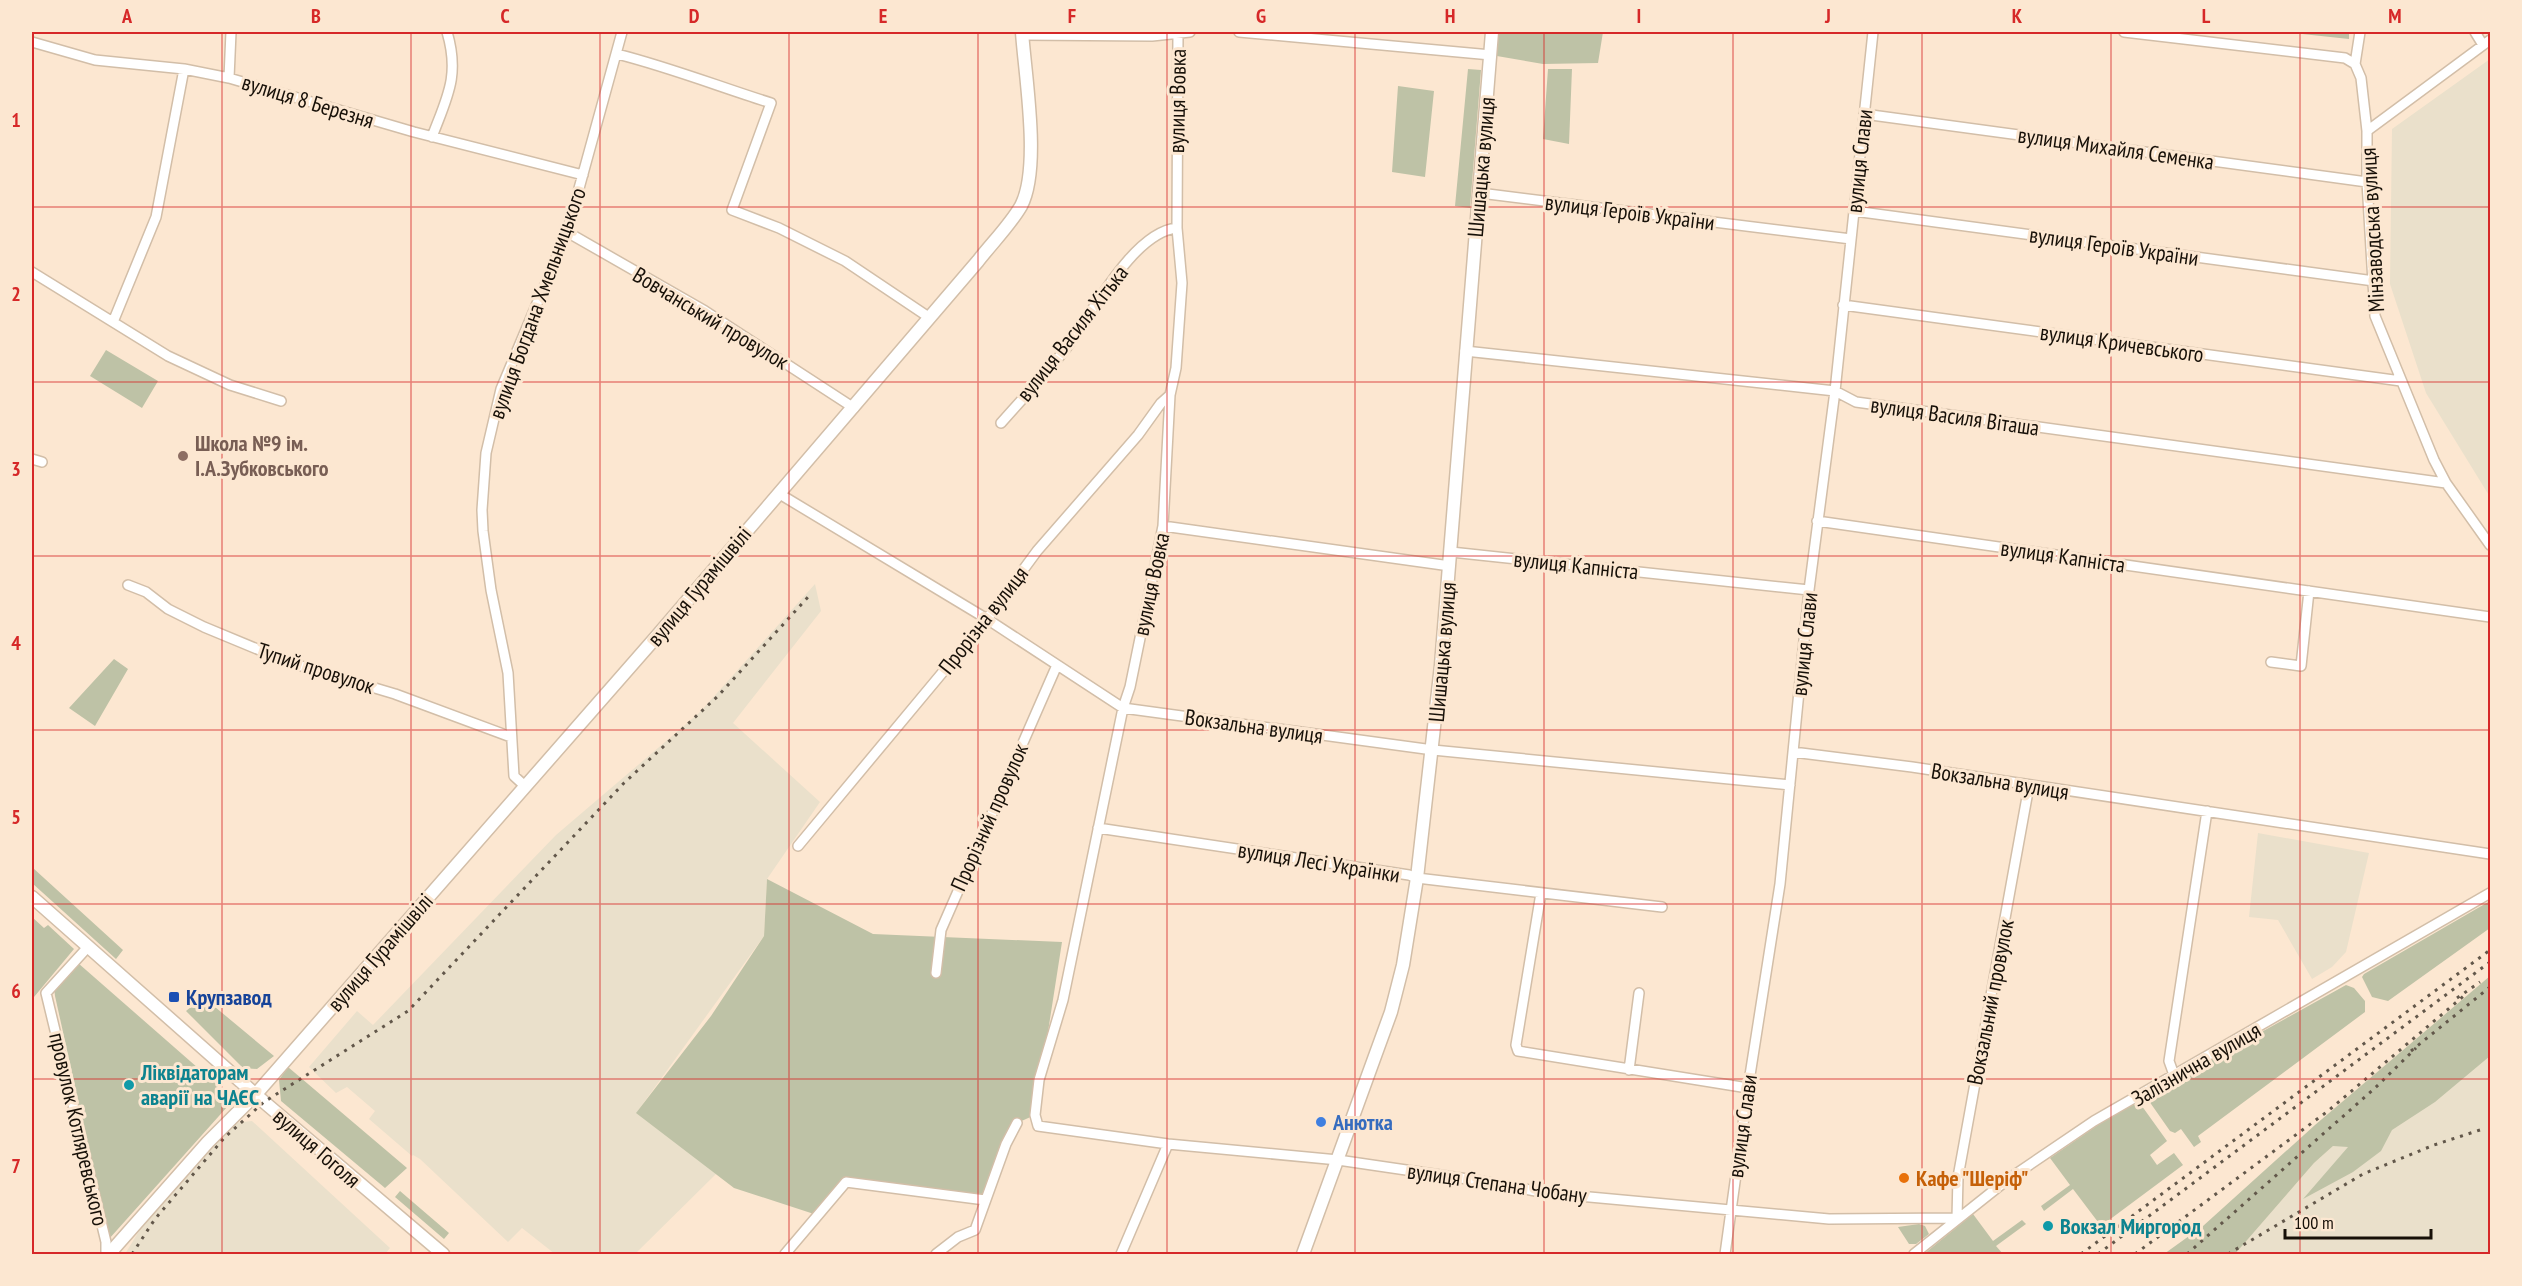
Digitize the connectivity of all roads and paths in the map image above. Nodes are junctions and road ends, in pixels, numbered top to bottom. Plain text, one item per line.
1 (231, 32) edge
2 (447, 32) edge
3 (622, 32) edge
4 (1178, 32) edge
5 (1190, 32) edge
6 (1239, 32) edge
7 (1492, 32) edge
8 (1873, 32) edge
9 (2124, 32) edge
10 (2360, 32) edge
11 (2475, 32) edge
12 (1022, 33) edge
13 (32, 42) edge
14 (2487, 42) edge
15 (617, 54) junction
16 (1491, 55) junction
17 (2355, 64) junction
18 (184, 69) junction
19 (229, 78) junction
20 (1864, 114) junction
21 (2367, 131) junction
22 (432, 137) junction
23 (583, 175) junction
24 (2367, 182) junction
25 (1480, 193) junction
26 (1854, 211) junction
27 (1177, 228) junction
28 (567, 232) junction
29 (1851, 239) junction
30 (32, 272) edge
31 (2374, 281) junction
32 (1843, 305) junction
33 (930, 318) junction
34 (113, 322) junction
35 (1465, 351) junction
36 (2401, 381) junction
37 (1835, 391) junction
38 (1170, 395) junction
39 (281, 401) dead end
40 (854, 408) junction
41 (1001, 423) dead end
42 (32, 459) edge
43 (42, 462) dead end
44 (2446, 483) junction
45 (778, 493) junction
46 (1817, 521) junction
47 (1163, 526) junction
48 (2490, 545) edge
49 (1451, 552) junction
50 (1450, 566) junction
51 (128, 585) dead end
52 (1809, 590) junction
53 (2309, 591) junction
54 (2490, 616) edge
55 (987, 619) junction
56 (2271, 662) dead end
57 (1057, 664) junction
58 (1123, 708) junction
59 (511, 737) junction
60 (1433, 750) junction
61 (1793, 752) junction
62 (1790, 785) junction
63 (2029, 786) junction
64 (526, 787) junction
65 (2207, 811) junction
66 (1098, 828) junction
67 (798, 846) dead end
68 (2490, 854) edge
69 (1417, 878) junction
70 (1541, 893) junction
71 (2490, 893) edge
72 (32, 897) edge
73 (1662, 907) dead end
74 (87, 948) junction
75 (936, 973) dead end
76 (1638, 993) dead end
77 (1629, 1070) junction
78 (2174, 1076) junction
79 (1748, 1088) junction
80 (256, 1094) junction
81 (1017, 1123) dead end
82 (1038, 1126) joint
83 (1168, 1144) junction
84 (1338, 1160) junction
85 (985, 1200) junction
86 (1730, 1210) junction
87 (1957, 1218) junction
88 (108, 1254) edge
89 (443, 1254) edge
90 (785, 1254) edge
91 (936, 1254) edge
92 (1120, 1254) edge
93 (1303, 1254) edge
94 (1725, 1254) edge
95 (1914, 1254) edge

1 - 19 street
2 - 22 street
3 - 15 street, вулиця Богдана Хмельницького
4 - 5 street
4 - 12 street
4 - 27 street, вулиця Вовка
6 - 16 street
7 - 16 street, Шишацька вулиця
8 - 20 street, вулиця Слави
9 - 17 street
10 - 17 street, Мінзаводська вулиця
11 - 14 street
12 - 33 street, вулиця Гурамішвілі
13 - 18 street, вулиця 8 Березня
14 - 21 street
15 - 23 street, вулиця Богдана Хмельницького
15 - 33 street
16 - 25 street, Шишацька вулиця
17 - 21 street, Мінзаводська вулиця
18 - 19 street, вулиця 8 Березня
18 - 34 street
19 - 22 street, вулиця 8 Березня
20 - 24 street, вулиця Михайля Семенка
20 - 26 street, вулиця Слави
21 - 24 street, Мінзаводська вулиця
22 - 23 street, вулиця 8 Березня
23 - 28 street, вулиця Богдана Хмельницького
24 - 31 street, Мінзаводська вулиця
25 - 29 street, вулиця Героїв України
25 - 35 street, Шишацька вулиця
26 - 29 street, вулиця Слави
26 - 31 street, вулиця Героїв України
27 - 38 street, вулиця Вовка
27 - 41 street, вулиця Василя Хітька
28 - 40 street, Вовчанський провулок
28 - 59 street, вулиця Богдана Хмельницького
29 - 32 street, вулиця Слави
30 - 34 street
31 - 36 street, Мінзаводська вулиця
32 - 36 street, вулиця Кричевського
32 - 37 street, вулиця Слави
33 - 40 street, вулиця Гурамішвілі
34 - 39 street
35 - 37 street, вулиця Василя Віташа
35 - 49 street, Шишацька вулиця
36 - 44 street, Мінзаводська вулиця
37 - 44 street, вулиця Василя Віташа
37 - 46 street, вулиця Слави
38 - 47 street, вулиця Вовка
38 - 55 street, Прорізна вулиця
40 - 45 street, вулиця Гурамішвілі
42 - 43 street
44 - 48 street, Мінзаводська вулиця
45 - 55 street, Вокзальна вулиця
45 - 64 street, вулиця Гурамішвілі
46 - 52 street, вулиця Слави
46 - 53 street, вулиця Капніста
47 - 50 street
47 - 58 street, вулиця Вовка
49 - 50 street, Шишацька вулиця
49 - 52 street, вулиця Капніста
50 - 60 street, Шишацька вулиця
51 - 59 street, Тупий провулок
52 - 61 street, вулиця Слави
53 - 54 street, вулиця Капніста
53 - 56 street
55 - 57 street, Вокзальна вулиця
55 - 67 street, Прорізна вулиця
57 - 58 street, Вокзальна вулиця
57 - 75 street, Прорізний провулок
58 - 60 street, Вокзальна вулиця
58 - 66 street, вулиця Вовка
59 - 64 street, вулиця Богдана Хмельницького
60 - 62 street, Вокзальна вулиця
60 - 69 street, Шишацька вулиця
61 - 62 street, вулиця Слави
61 - 63 street, Вокзальна вулиця
62 - 79 street, вулиця Слави
63 - 65 street, Вокзальна вулиця
63 - 87 street, Вокзальний провулок
64 - 80 street, вулиця Гурамішвілі
65 - 68 street, Вокзальна вулиця
65 - 78 street
66 - 69 street, вулиця Лесі Українки
66 - 82 street, вулиця Вовка
69 - 70 street, вулиця Лесі Українки
69 - 84 street, Шишацька вулиця
70 - 73 street, вулиця Лесі Українки
70 - 77 street
71 - 78 street, Залізнична вулиця
72 - 74 street, вулиця Гоголя
74 - 80 street, вулиця Гоголя
74 - 88 street, провулок Котляревського
76 - 77 street
77 - 79 street
78 - 87 street, Залізнична вулиця
79 - 86 street, вулиця Слави
80 - 88 street, вулиця Гурамішвілі
80 - 89 street, вулиця Гоголя
81 - 85 street
82 - 83 street, вулиця Степана Чобану
83 - 84 street, вулиця Степана Чобану
83 - 92 street
84 - 86 street, вулиця Степана Чобану
84 - 93 street, Шишацька вулиця
85 - 90 street
85 - 91 street
86 - 87 street, вулиця Степана Чобану
86 - 94 street, вулиця Слави
87 - 95 street, Залізнична вулиця

